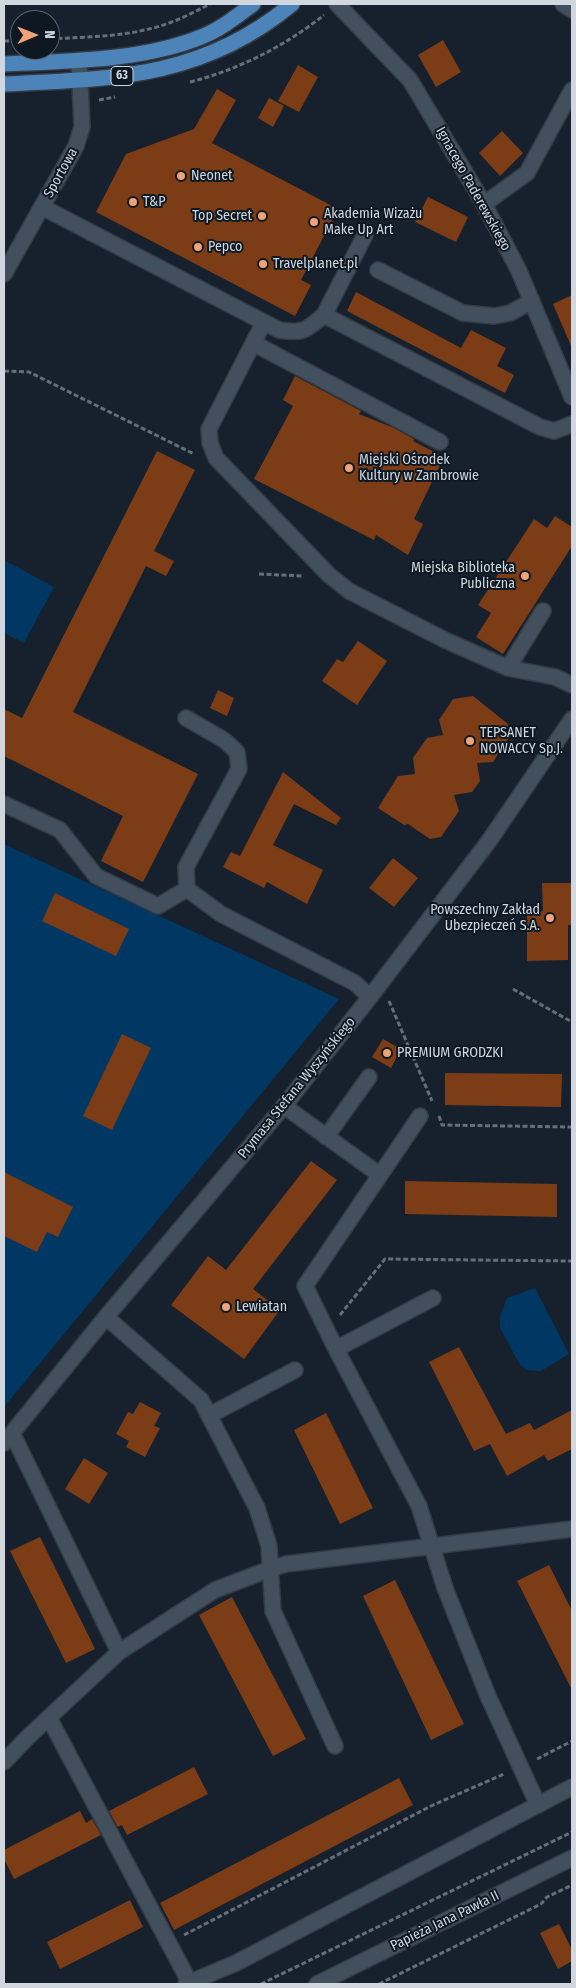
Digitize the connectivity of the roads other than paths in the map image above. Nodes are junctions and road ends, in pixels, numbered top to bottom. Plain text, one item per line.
1 (253, 4) edge
2 (292, 4) edge
3 (337, 4) edge
4 (563, 4) edge
5 (572, 10) edge
6 (79, 61) junction
7 (4, 64) edge
8 (81, 81) junction
9 (4, 84) edge
10 (572, 90) edge
11 (484, 204) junction
12 (42, 207) junction
13 (365, 235) dead end
14 (5, 270) edge
15 (378, 270) dead end
16 (532, 301) junction
17 (324, 315) junction
18 (264, 322) junction
19 (253, 343) junction
20 (572, 397) edge
21 (572, 424) edge
22 (440, 442) dead end
23 (543, 611) dead end
24 (508, 668) junction
25 (572, 685) edge
26 (186, 718) dead end
27 (572, 719) edge
28 (4, 804) edge
29 (187, 889) junction
30 (370, 997) junction
31 (369, 1077) dead end
32 (284, 1106) junction
33 (420, 1116) dead end
34 (326, 1137) junction
35 (380, 1175) junction
36 (433, 1298) dead end
37 (106, 1317) junction
38 (336, 1349) junction
39 (295, 1370) dead end
40 (210, 1415) junction
41 (8, 1438) edge
42 (572, 1529) edge
43 (433, 1546) junction
44 (270, 1569) junction
45 (120, 1652) junction
46 (49, 1718) junction
47 (335, 1746) dead end
48 (4, 1762) edge
49 (572, 1787) edge
50 (538, 1805) junction
51 (572, 1858) edge
52 (188, 1984) edge
53 (317, 1984) edge

1 - 6 main road, 63
2 - 8 main road, 63
3 - 11 street, Ignacego Paderewskiego
4 - 5 street
6 - 7 main road, 63
6 - 8 street, Sportowa
8 - 9 main road, 63
8 - 12 street, Sportowa
10 - 11 street
11 - 16 street, Ignacego Paderewskiego
12 - 14 street, Sportowa
12 - 18 street
13 - 17 street
15 - 16 street
16 - 20 street, Ignacego Paderewskiego
17 - 18 street
17 - 21 street
18 - 19 street
19 - 22 street
19 - 24 street
23 - 24 street
24 - 25 street
26 - 29 street
27 - 30 street, Prymasa Stefana Wyszyńskiego
28 - 29 street
29 - 30 street
30 - 32 street, Prymasa Stefana Wyszyńskiego
31 - 34 street
32 - 34 street
32 - 37 street, Prymasa Stefana Wyszyńskiego
33 - 35 street
34 - 35 street
35 - 38 street
36 - 38 street
37 - 40 street
37 - 41 street, Prymasa Stefana Wyszyńskiego
38 - 43 street
39 - 40 street
40 - 44 street
41 - 45 street
42 - 43 street
43 - 44 street
43 - 50 street
44 - 45 street
44 - 47 street
45 - 46 street
46 - 48 street
46 - 52 street
49 - 50 street
50 - 52 street
51 - 53 street, Papieża Jana Pawła II

